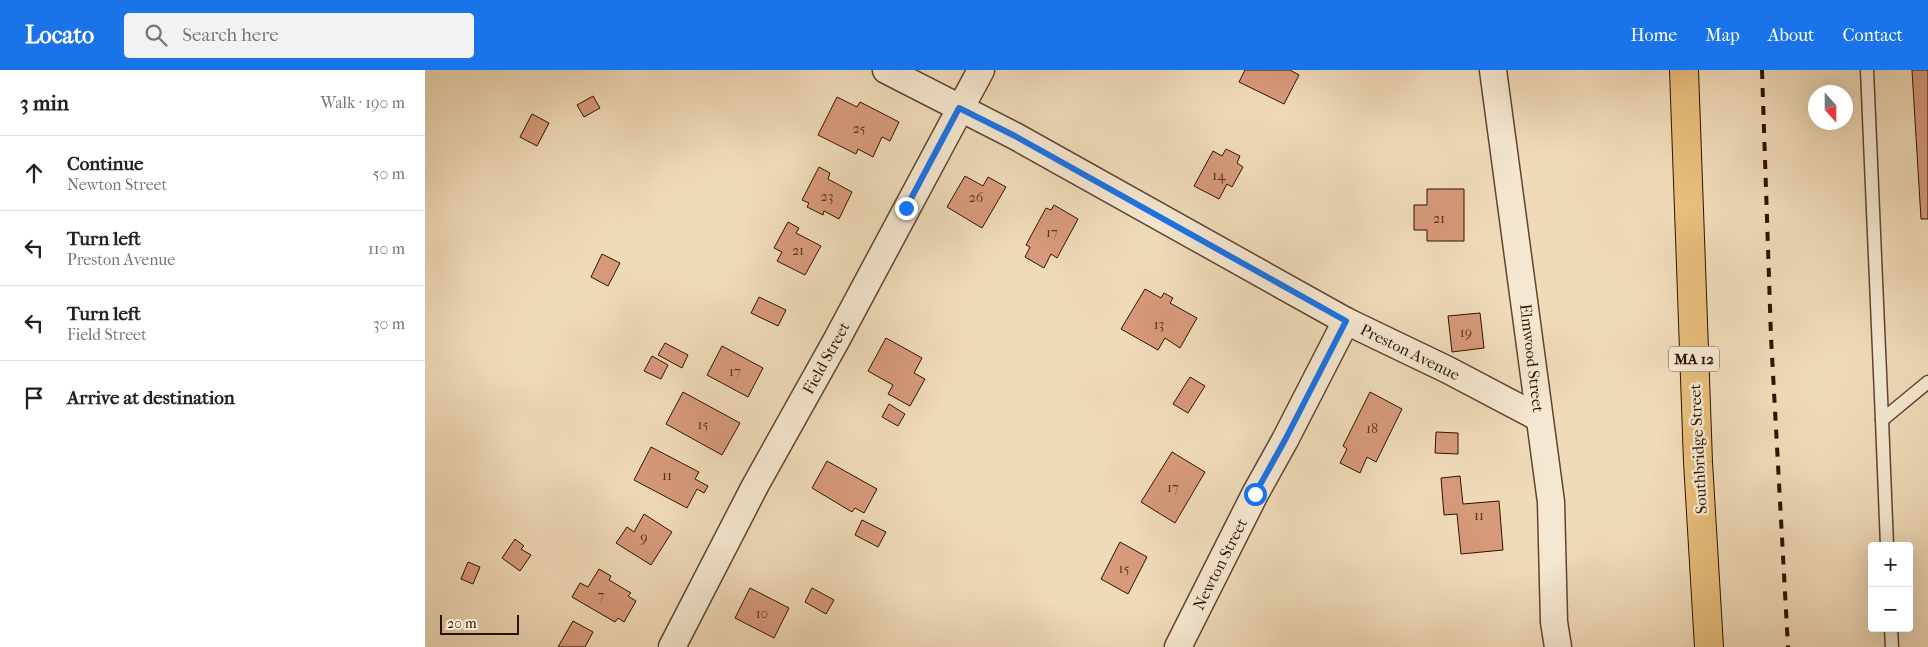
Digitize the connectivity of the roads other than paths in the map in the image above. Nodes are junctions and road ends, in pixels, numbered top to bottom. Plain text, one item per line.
1 (886, 70) edge
2 (981, 70) edge
3 (1493, 70) edge
4 (1684, 70) edge
5 (1867, 70) edge
6 (959, 108) junction
7 (1346, 321) junction
8 (1928, 382) edge
9 (1539, 418) junction
10 (1881, 420) junction
11 (1887, 542) edge
12 (1891, 632) edge
13 (1554, 644) edge
14 (672, 647) edge
15 (1178, 647) edge
16 (1709, 647) edge
17 (1892, 647) edge

1 - 6 street, Preston Avenue
2 - 6 street, Field Street
3 - 9 street, Elmwood Street
4 - 16 main road, Southbridge Street / MA 12
5 - 10 lane
6 - 7 street, Preston Avenue
6 - 14 street, Field Street
7 - 9 street, Preston Avenue
7 - 15 street, Newton Street
8 - 10 lane
9 - 13 street, Elmwood Street
10 - 11 lane
12 - 17 lane

